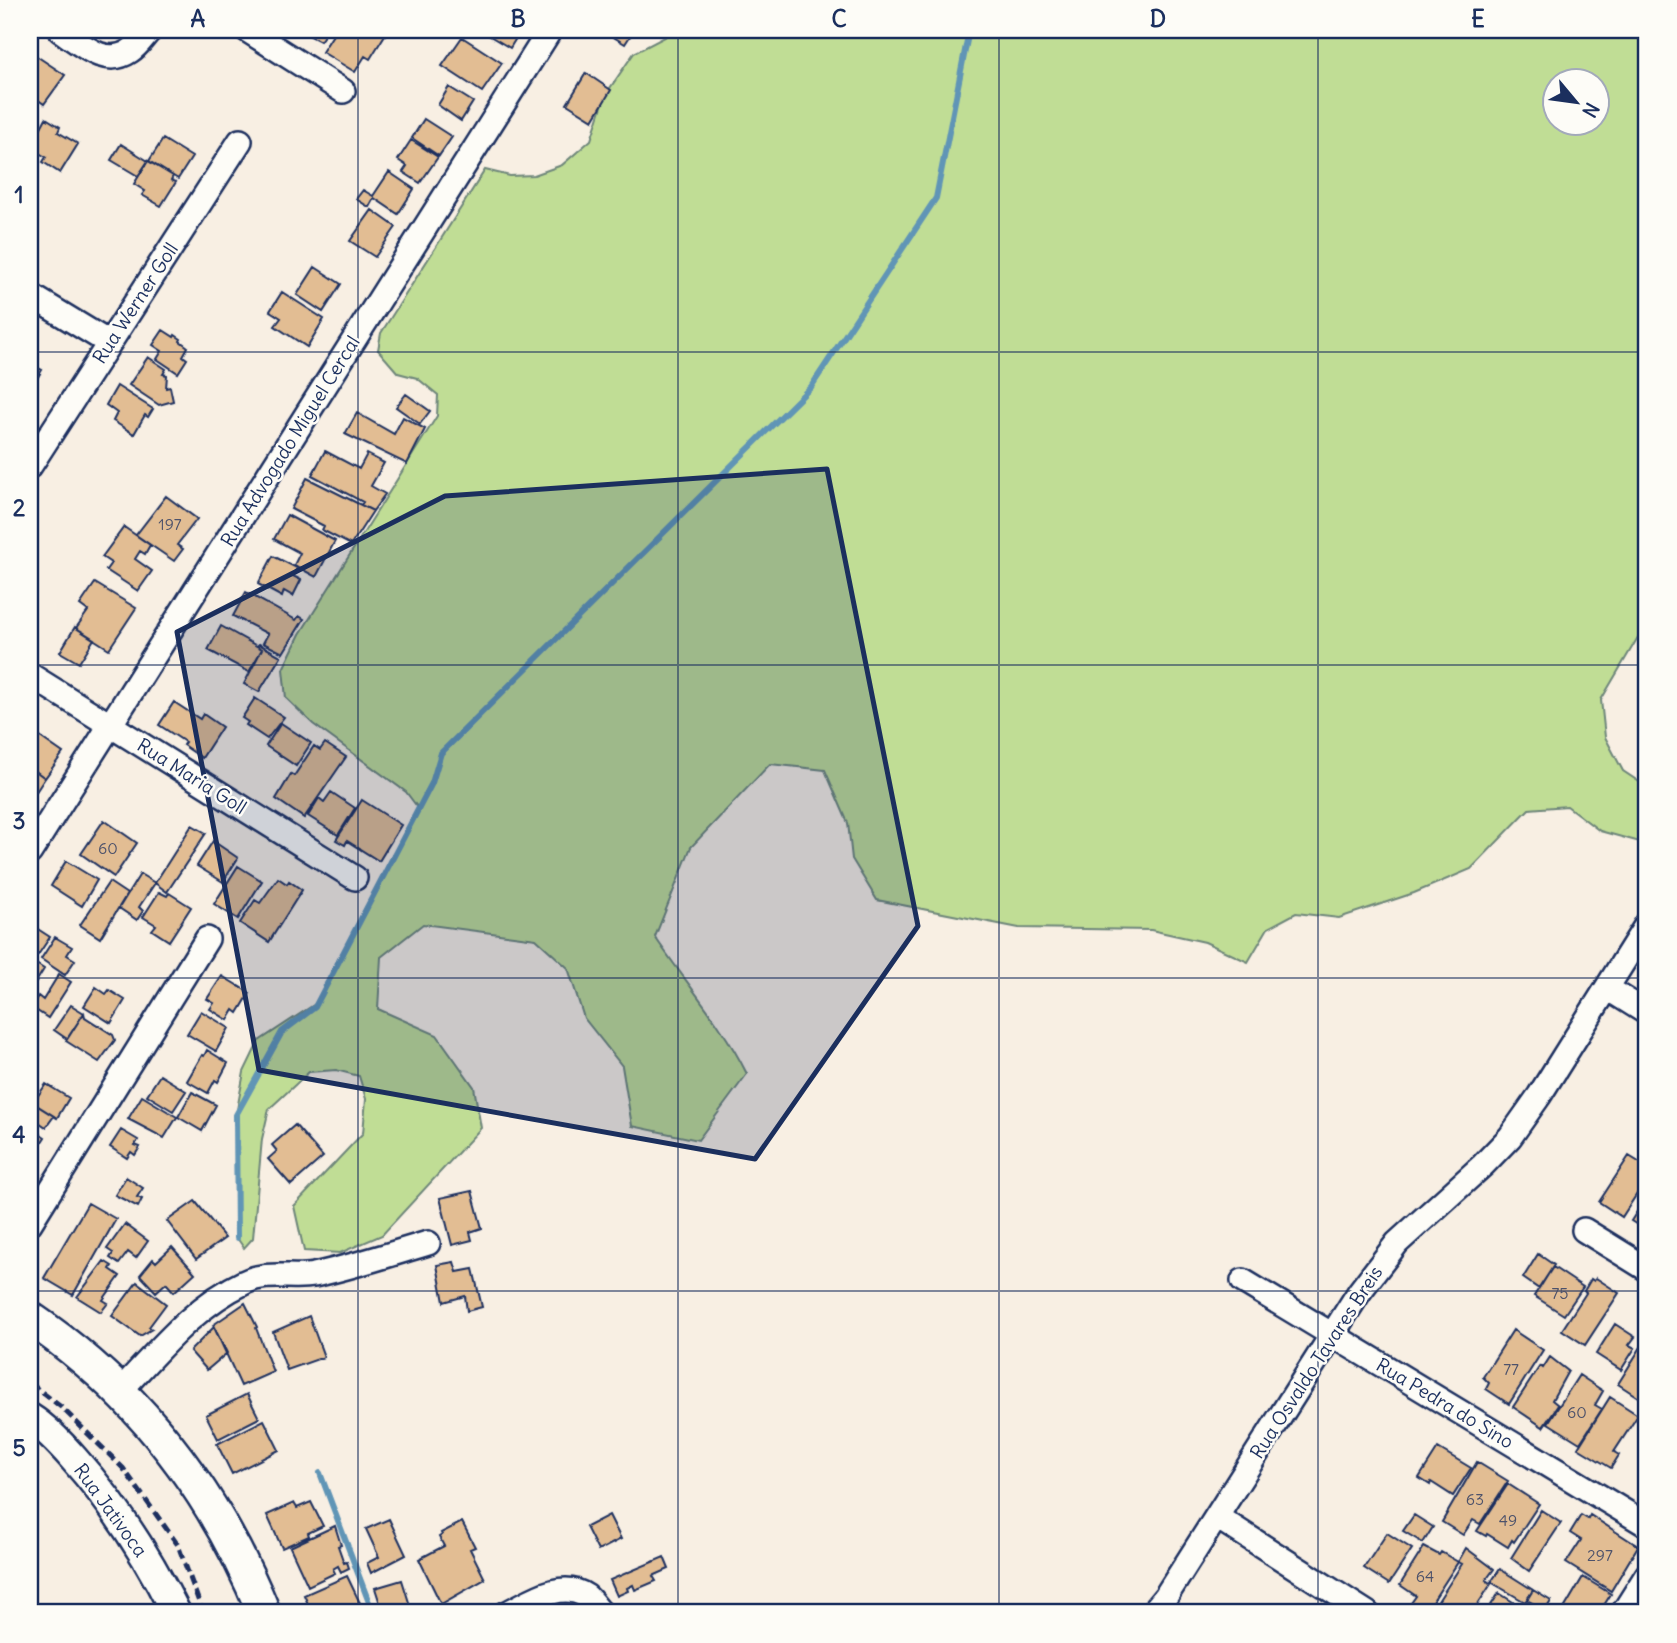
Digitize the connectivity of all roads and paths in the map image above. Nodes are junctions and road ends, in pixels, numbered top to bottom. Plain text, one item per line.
1 (60, 30) edge
2 (150, 30) edge
3 (247, 30) edge
4 (550, 30) edge
5 (343, 91) dead end
6 (240, 141) dead end
7 (30, 295) edge
8 (109, 343) junction
9 (30, 466) edge
10 (30, 675) edge
11 (110, 725) junction
12 (30, 852) edge
13 (355, 878) dead end
14 (1647, 924) edge
15 (207, 939) dead end
16 (1607, 988) junction
17 (1647, 1013) edge
18 (30, 1223) edge
19 (1584, 1230) dead end
20 (428, 1243) dead end
21 (1647, 1269) edge
22 (1242, 1281) dead end
23 (30, 1318) edge
24 (1331, 1335) junction
25 (120, 1391) junction
26 (30, 1418) edge
27 (1217, 1517) junction
28 (1647, 1525) edge
29 (1647, 1575) edge
30 (176, 1613) edge
31 (264, 1613) edge
32 (507, 1613) edge
33 (601, 1613) edge
34 (1152, 1613) edge
35 (1367, 1613) edge
36 (1623, 1613) edge

1 - 2 street
3 - 5 street
4 - 11 street, Rua Advogado Miguel Cercal
6 - 8 street, Rua Werner Goll
7 - 8 street
8 - 9 street, Rua Werner Goll
10 - 11 street, Rua Maria Goll
11 - 12 street, Rua Advogado Miguel Cercal
11 - 13 street, Rua Maria Goll
14 - 16 street, Rua Osvaldo Tavares Breis
15 - 18 street
16 - 17 street
16 - 24 street, Rua Osvaldo Tavares Breis
19 - 21 street
20 - 25 street
22 - 24 street, Rua Pedra do Sino
23 - 25 main road
24 - 27 street, Rua Osvaldo Tavares Breis
24 - 28 street, Rua Pedra do Sino
25 - 31 main road
26 - 30 street, Rua Jativoca
27 - 34 street, Rua Osvaldo Tavares Breis
27 - 35 street
29 - 36 street
32 - 33 street

